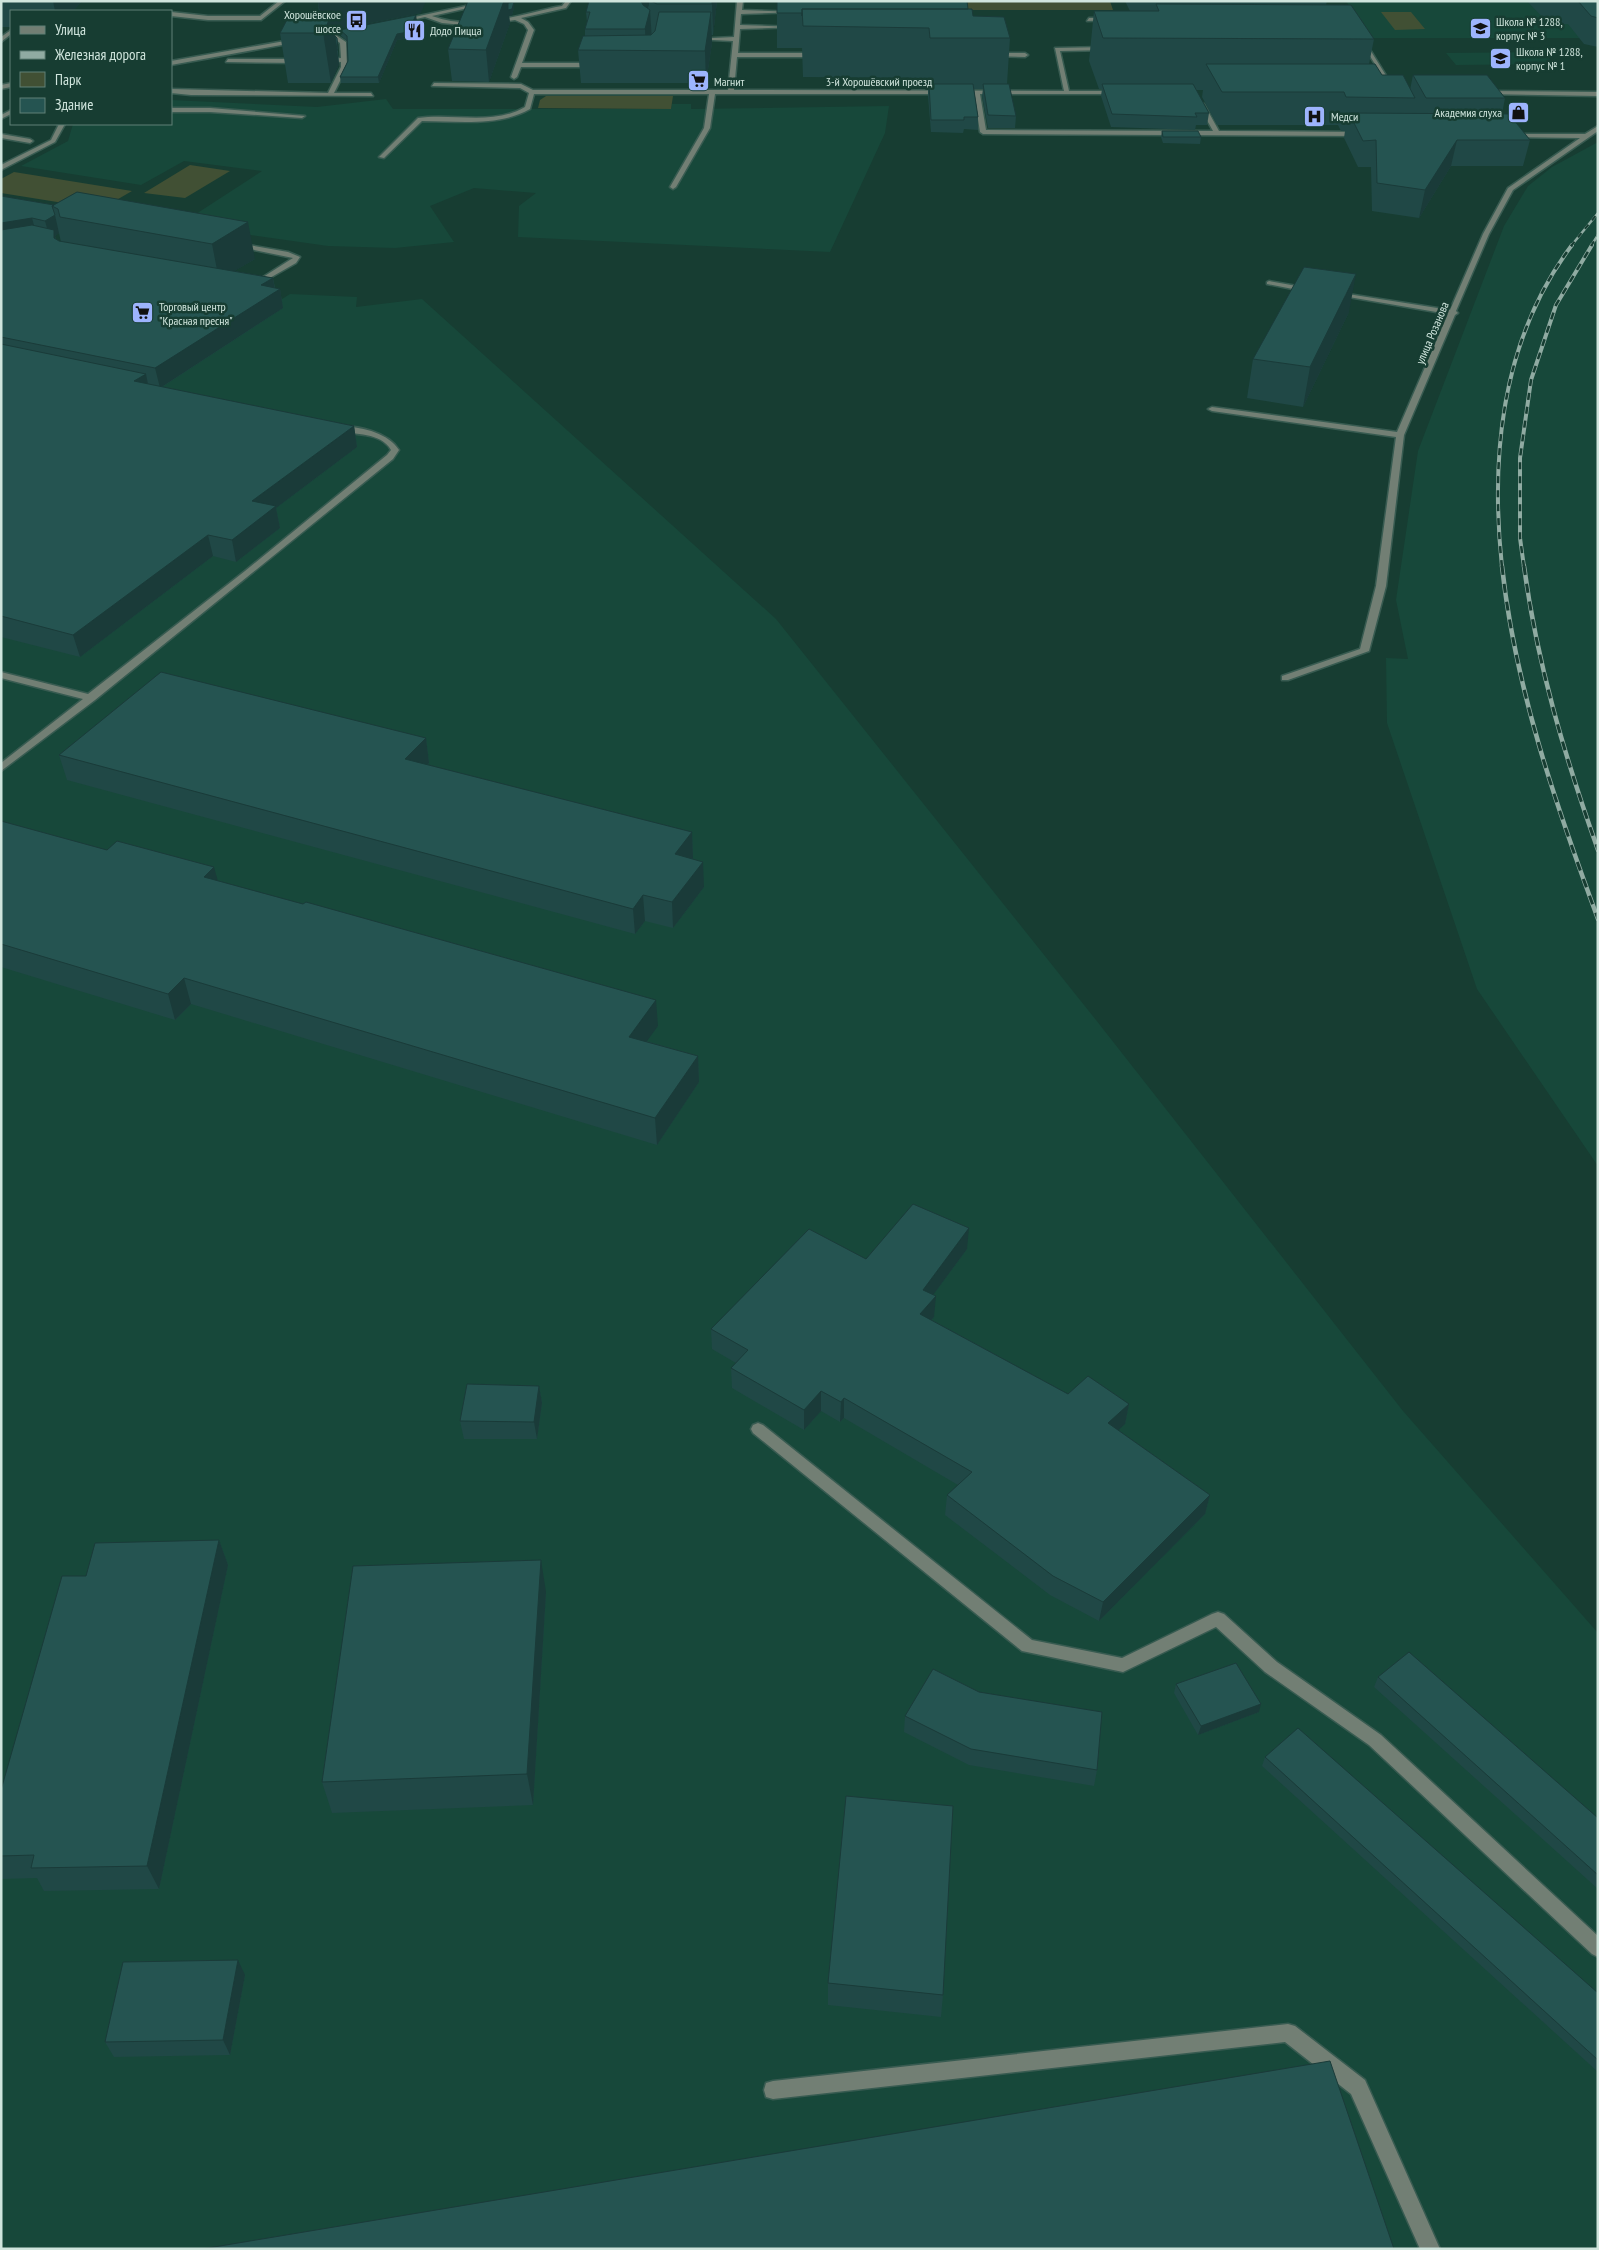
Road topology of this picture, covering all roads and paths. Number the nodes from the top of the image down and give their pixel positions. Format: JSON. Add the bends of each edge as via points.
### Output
{"nodes":[{"id":1,"x":283,"y":1,"type":"edge"},
{"id":2,"x":498,"y":1,"type":"edge"},
{"id":3,"x":569,"y":1,"type":"edge"},
{"id":4,"x":740,"y":1,"type":"edge"},
{"id":5,"x":739,"y":12,"type":"junction"},
{"id":6,"x":802,"y":12,"type":"edge"},
{"id":7,"x":172,"y":14,"type":"edge"},
{"id":8,"x":426,"y":15,"type":"junction"},
{"id":9,"x":514,"y":18,"type":"junction"},
{"id":10,"x":1089,"y":20,"type":"dead end"},
{"id":11,"x":1118,"y":20,"type":"edge"},
{"id":12,"x":388,"y":23,"type":"edge"},
{"id":13,"x":460,"y":23,"type":"junction"},
{"id":14,"x":737,"y":27,"type":"junction"},
{"id":15,"x":796,"y":27,"type":"edge"},
{"id":16,"x":458,"y":30,"type":"edge"},
{"id":17,"x":340,"y":32,"type":"edge"},
{"id":18,"x":331,"y":34,"type":"junction"},
{"id":19,"x":1359,"y":35,"type":"edge"},
{"id":20,"x":322,"y":36,"type":"dead end"},
{"id":21,"x":304,"y":39,"type":"dead end"},
{"id":22,"x":686,"y":39,"type":"edge"},
{"id":23,"x":736,"y":39,"type":"junction"},
{"id":24,"x":1115,"y":49,"type":"edge"},
{"id":25,"x":1359,"y":50,"type":"dead end"},
{"id":26,"x":1368,"y":50,"type":"junction"},
{"id":27,"x":734,"y":54,"type":"junction"},
{"id":28,"x":829,"y":55,"type":"edge"},
{"id":29,"x":981,"y":55,"type":"edge"},
{"id":30,"x":1026,"y":55,"type":"dead end"},
{"id":31,"x":310,"y":60,"type":"edge"},
{"id":32,"x":319,"y":60,"type":"edge"},
{"id":33,"x":344,"y":60,"type":"junction"},
{"id":34,"x":228,"y":61,"type":"dead end"},
{"id":35,"x":172,"y":63,"type":"edge"},
{"id":36,"x":519,"y":65,"type":"junction"},
{"id":37,"x":600,"y":65,"type":"edge"},
{"id":38,"x":514,"y":77,"type":"dead end"},
{"id":39,"x":434,"y":85,"type":"dead end"},
{"id":40,"x":172,"y":91,"type":"edge"},
{"id":41,"x":532,"y":92,"type":"junction"},
{"id":42,"x":712,"y":92,"type":"junction"},
{"id":43,"x":731,"y":92,"type":"junction"},
{"id":44,"x":978,"y":92,"type":"junction"},
{"id":45,"x":1067,"y":92,"type":"junction"},
{"id":46,"x":1126,"y":92,"type":"edge"},
{"id":47,"x":1385,"y":93,"type":"edge"},
{"id":48,"x":1482,"y":93,"type":"edge"},
{"id":49,"x":1598,"y":94,"type":"edge"},
{"id":50,"x":330,"y":95,"type":"junction"},
{"id":51,"x":371,"y":95,"type":"dead end"},
{"id":52,"x":1198,"y":98,"type":"edge"},
{"id":53,"x":172,"y":110,"type":"edge"},
{"id":54,"x":302,"y":116,"type":"dead end"},
{"id":55,"x":61,"y":125,"type":"edge"},
{"id":56,"x":1598,"y":128,"type":"edge"},
{"id":57,"x":1216,"y":132,"type":"junction"},
{"id":58,"x":1365,"y":134,"type":"edge"},
{"id":59,"x":1506,"y":135,"type":"edge"},
{"id":60,"x":1,"y":136,"type":"edge"},
{"id":61,"x":1586,"y":136,"type":"junction"},
{"id":62,"x":30,"y":141,"type":"dead end"},
{"id":63,"x":382,"y":157,"type":"dead end"},
{"id":64,"x":1,"y":168,"type":"edge"},
{"id":65,"x":673,"y":186,"type":"dead end"},
{"id":66,"x":232,"y":244,"type":"edge"},
{"id":67,"x":1269,"y":283,"type":"dead end"},
{"id":68,"x":247,"y":287,"type":"edge"},
{"id":69,"x":1318,"y":291,"type":"edge"},
{"id":70,"x":1327,"y":293,"type":"edge"},
{"id":71,"x":1454,"y":313,"type":"junction"},
{"id":72,"x":1212,"y":409,"type":"dead end"},
{"id":73,"x":332,"y":427,"type":"edge"},
{"id":74,"x":1400,"y":435,"type":"junction"},
{"id":75,"x":1,"y":675,"type":"edge"},
{"id":76,"x":1285,"y":678,"type":"dead end"},
{"id":77,"x":92,"y":698,"type":"junction"},
{"id":78,"x":1,"y":768,"type":"edge"},
{"id":79,"x":758,"y":1429,"type":"dead end"},
{"id":80,"x":1598,"y":1948,"type":"edge"},
{"id":81,"x":773,"y":2090,"type":"dead end"},
{"id":82,"x":1430,"y":2249,"type":"edge"}],
"edges":[{"from":1,"to":7,"type":"street","via":[[261,18]]},
{"from":2,"to":8,"type":"street"},
{"from":3,"to":9,"type":"street","via":[[556,9]]},
{"from":4,"to":5,"type":"street"},
{"from":5,"to":6,"type":"street"},
{"from":5,"to":14,"type":"street"},
{"from":8,"to":12,"type":"street"},
{"from":8,"to":13,"type":"street","via":[[443,22]]},
{"from":9,"to":13,"type":"street"},
{"from":9,"to":36,"type":"street","via":[[526,23],[531,30]]},
{"from":10,"to":11,"type":"street"},
{"from":13,"to":16,"type":"street"},
{"from":14,"to":15,"type":"street"},
{"from":14,"to":23,"type":"street"},
{"from":17,"to":18,"type":"street"},
{"from":18,"to":20,"type":"street"},
{"from":18,"to":33,"type":"street","via":[[343,42]]},
{"from":19,"to":26,"type":"street"},
{"from":21,"to":35,"type":"street"},
{"from":22,"to":23,"type":"street"},
{"from":23,"to":27,"type":"street"},
{"from":24,"to":45,"type":"street","via":[[1057,49]]},
{"from":25,"to":26,"type":"street"},
{"from":26,"to":47,"type":"street","via":[[1396,96]]},
{"from":27,"to":28,"type":"street"},
{"from":27,"to":43,"type":"street"},
{"from":29,"to":30,"type":"street"},
{"from":31,"to":34,"type":"street"},
{"from":32,"to":33,"type":"street"},
{"from":33,"to":50,"type":"street","via":[[344,67]]},
{"from":36,"to":37,"type":"street"},
{"from":36,"to":38,"type":"street"},
{"from":39,"to":41,"type":"street","name":"3-й Хорошёвский проезд","via":[[522,86]]},
{"from":40,"to":50,"type":"street"},
{"from":41,"to":42,"type":"street","name":"3-й Хорошёвский проезд"},
{"from":41,"to":63,"type":"street","via":[[528,108],[518,115],[420,119]]},
{"from":42,"to":43,"type":"street","name":"3-й Хорошёвский проезд"},
{"from":42,"to":65,"type":"street","via":[[707,128]]},
{"from":43,"to":44,"type":"street","name":"3-й Хорошёвский проезд"},
{"from":44,"to":45,"type":"street","name":"3-й Хорошёвский проезд"},
{"from":44,"to":57,"type":"street","via":[[983,132]]},
{"from":45,"to":46,"type":"street","name":"3-й Хорошёвский проезд"},
{"from":48,"to":49,"type":"street"},
{"from":50,"to":51,"type":"street"},
{"from":52,"to":57,"type":"street"},
{"from":53,"to":54,"type":"street"},
{"from":55,"to":64,"type":"street","via":[[53,141]]},
{"from":56,"to":61,"type":"street","name":"улица Розанова"},
{"from":57,"to":58,"type":"street"},
{"from":59,"to":61,"type":"street"},
{"from":60,"to":62,"type":"street"},
{"from":61,"to":71,"type":"street","name":"улица Розанова","via":[[1510,190],[1486,234]]},
{"from":66,"to":68,"type":"street","via":[[297,257],[294,262]]},
{"from":67,"to":69,"type":"street"},
{"from":70,"to":71,"type":"street"},
{"from":71,"to":74,"type":"street","name":"улица Розанова"},
{"from":72,"to":74,"type":"street"},
{"from":73,"to":77,"type":"street","via":[[384,438],[396,450]]},
{"from":74,"to":76,"type":"street","name":"улица Розанова","via":[[1378,598],[1364,651]]},
{"from":75,"to":77,"type":"street"},
{"from":77,"to":78,"type":"street"},
{"from":79,"to":80,"type":"street","via":[[1028,1646],[1123,1665],[1218,1619],[1271,1667],[1375,1740]]},
{"from":81,"to":82,"type":"street","via":[[1288,2033],[1358,2087]]}]}
